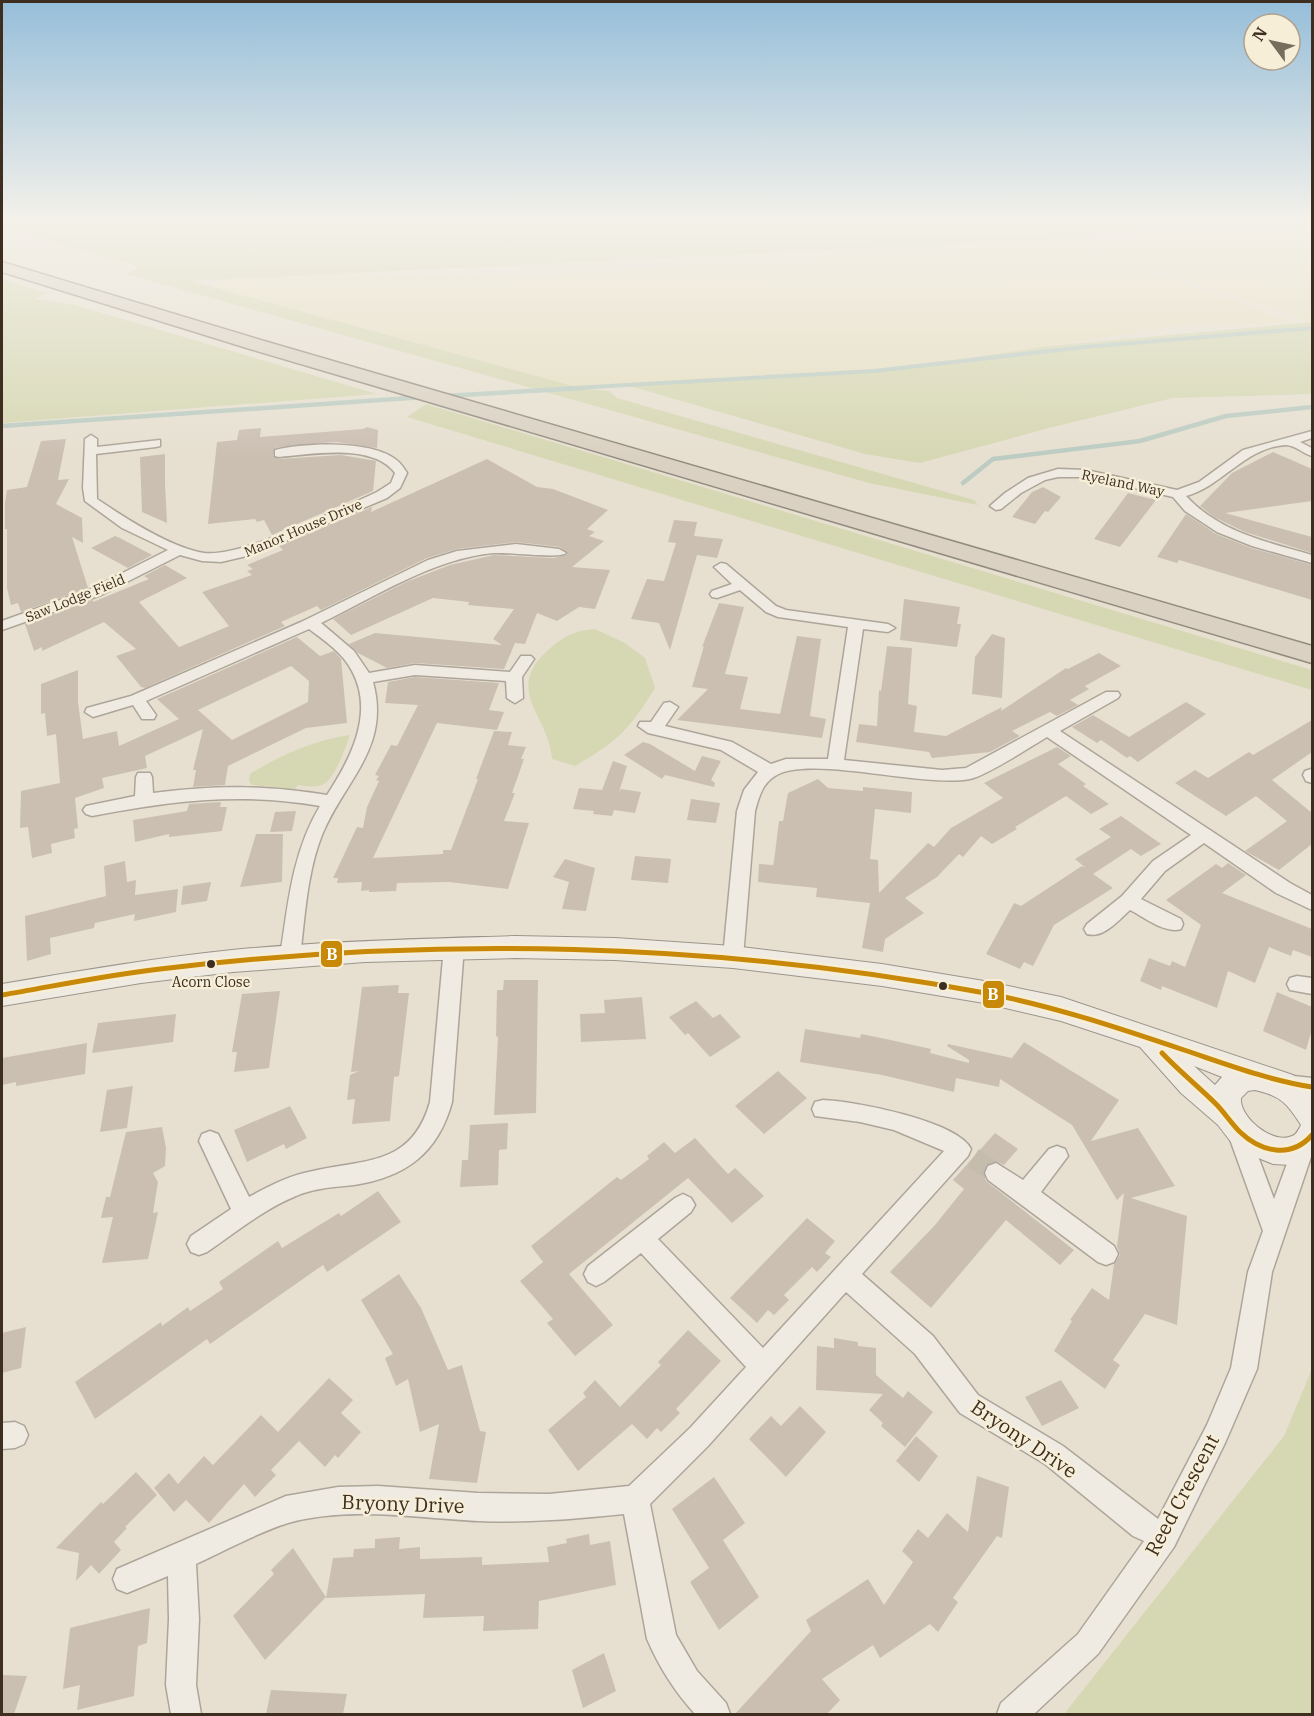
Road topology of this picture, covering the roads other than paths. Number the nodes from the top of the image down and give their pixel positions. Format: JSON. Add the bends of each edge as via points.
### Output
{"nodes":[{"id":1,"x":106,"y":298,"type":"edge"},
{"id":2,"x":1312,"y":435,"type":"edge"},
{"id":3,"x":1289,"y":441,"type":"junction"},
{"id":4,"x":156,"y":443,"type":"dead end"},
{"id":5,"x":1312,"y":452,"type":"edge"},
{"id":6,"x":279,"y":453,"type":"dead end"},
{"id":7,"x":1177,"y":494,"type":"junction"},
{"id":8,"x":996,"y":506,"type":"dead end"},
{"id":9,"x":520,"y":532,"type":"dead end"},
{"id":10,"x":516,"y":548,"type":"junction"},
{"id":11,"x":178,"y":550,"type":"junction"},
{"id":12,"x":559,"y":553,"type":"dead end"},
{"id":13,"x":1312,"y":560,"type":"edge"},
{"id":14,"x":721,"y":567,"type":"dead end"},
{"id":15,"x":742,"y":585,"type":"junction"},
{"id":16,"x":717,"y":594,"type":"dead end"},
{"id":17,"x":311,"y":623,"type":"junction"},
{"id":18,"x":856,"y":624,"type":"junction"},
{"id":19,"x":2,"y":626,"type":"edge"},
{"id":20,"x":888,"y":628,"type":"dead end"},
{"id":21,"x":1312,"y":655,"type":"edge"},
{"id":22,"x":526,"y":659,"type":"dead end"},
{"id":23,"x":514,"y":677,"type":"junction"},
{"id":24,"x":364,"y":679,"type":"junction"},
{"id":25,"x":1112,"y":695,"type":"dead end"},
{"id":26,"x":515,"y":698,"type":"dead end"},
{"id":27,"x":137,"y":699,"type":"junction"},
{"id":28,"x":670,"y":707,"type":"dead end"},
{"id":29,"x":93,"y":712,"type":"dead end"},
{"id":30,"x":148,"y":715,"type":"dead end"},
{"id":31,"x":1048,"y":731,"type":"junction"},
{"id":32,"x":835,"y":765,"type":"junction"},
{"id":33,"x":770,"y":771,"type":"junction"},
{"id":34,"x":144,"y":777,"type":"dead end"},
{"id":35,"x":144,"y":800,"type":"junction"},
{"id":36,"x":331,"y":802,"type":"junction"},
{"id":37,"x":92,"y":810,"type":"dead end"},
{"id":38,"x":1203,"y":835,"type":"junction"},
{"id":39,"x":1129,"y":901,"type":"junction"},
{"id":40,"x":1312,"y":903,"type":"edge"},
{"id":41,"x":1174,"y":924,"type":"dead end"},
{"id":42,"x":1094,"y":929,"type":"dead end"},
{"id":43,"x":454,"y":947,"type":"junction"},
{"id":44,"x":290,"y":957,"type":"junction"},
{"id":45,"x":733,"y":957,"type":"junction"},
{"id":46,"x":2,"y":995,"type":"edge"},
{"id":47,"x":1150,"y":1040,"type":"junction"},
{"id":48,"x":1268,"y":1080,"type":"junction"},
{"id":49,"x":1312,"y":1087,"type":"edge"},
{"id":50,"x":823,"y":1109,"type":"dead end"},
{"id":51,"x":1312,"y":1116,"type":"edge"},
{"id":52,"x":1232,"y":1122,"type":"junction"},
{"id":53,"x":210,"y":1141,"type":"dead end"},
{"id":54,"x":1308,"y":1141,"type":"edge"},
{"id":55,"x":1057,"y":1156,"type":"dead end"},
{"id":56,"x":996,"y":1173,"type":"tunnel mouth"},
{"id":57,"x":1026,"y":1193,"type":"junction"},
{"id":58,"x":683,"y":1206,"type":"dead end"},
{"id":59,"x":245,"y":1213,"type":"junction"},
{"id":60,"x":1275,"y":1233,"type":"junction"},
{"id":61,"x":642,"y":1238,"type":"junction"},
{"id":62,"x":200,"y":1244,"type":"dead end"},
{"id":63,"x":1106,"y":1254,"type":"dead end"},
{"id":64,"x":596,"y":1274,"type":"dead end"},
{"id":65,"x":846,"y":1276,"type":"junction"},
{"id":66,"x":762,"y":1366,"type":"junction"},
{"id":67,"x":635,"y":1499,"type":"junction"},
{"id":68,"x":1164,"y":1538,"type":"junction"},
{"id":69,"x":181,"y":1556,"type":"junction"},
{"id":70,"x":127,"y":1579,"type":"dead end"},
{"id":71,"x":186,"y":1714,"type":"edge"},
{"id":72,"x":715,"y":1714,"type":"edge"},
{"id":73,"x":1012,"y":1714,"type":"edge"}],
"edges":[{"from":1,"to":21,"type":"highway"},
{"from":2,"to":3,"type":"street"},
{"from":3,"to":5,"type":"street"},
{"from":3,"to":7,"type":"street","via":[[1237,457],[1198,490]]},
{"from":4,"to":11,"type":"street","name":"Manor House Drive","via":[[91,445],[89,488],[92,501],[127,525]]},
{"from":6,"to":11,"type":"street","name":"Manor House Drive","via":[[354,450],[389,460],[401,473],[396,485],[382,495],[250,552],[212,558]]},
{"from":7,"to":8,"type":"street","name":"Ryeland Way","via":[[1082,473],[1058,472],[1042,477]]},
{"from":7,"to":13,"type":"street","name":"Ryeland Way","via":[[1194,512],[1224,532]]},
{"from":9,"to":10,"type":"street"},
{"from":10,"to":12,"type":"street"},
{"from":10,"to":17,"type":"street","via":[[476,552],[433,563]]},
{"from":11,"to":19,"type":"street","name":"Saw Lodge Field","via":[[96,592]]},
{"from":14,"to":15,"type":"street"},
{"from":15,"to":16,"type":"street"},
{"from":15,"to":18,"type":"street","via":[[783,614]]},
{"from":17,"to":24,"type":"street","via":[[340,646]]},
{"from":17,"to":27,"type":"street"},
{"from":18,"to":20,"type":"street"},
{"from":18,"to":32,"type":"street"},
{"from":22,"to":23,"type":"street"},
{"from":23,"to":24,"type":"street","via":[[415,670]]},
{"from":23,"to":26,"type":"street"},
{"from":24,"to":36,"type":"street","via":[[368,707],[364,746]]},
{"from":25,"to":31,"type":"street"},
{"from":27,"to":29,"type":"street"},
{"from":27,"to":30,"type":"street"},
{"from":28,"to":33,"type":"street","via":[[650,728],[726,746]]},
{"from":31,"to":32,"type":"street","via":[[970,773],[934,775]]},
{"from":31,"to":38,"type":"street"},
{"from":32,"to":33,"type":"street","via":[[803,763]]},
{"from":33,"to":45,"type":"street","via":[[760,778],[746,811]]},
{"from":34,"to":35,"type":"street"},
{"from":35,"to":36,"type":"street","via":[[244,792]]},
{"from":35,"to":37,"type":"street"},
{"from":36,"to":44,"type":"street","via":[[306,860]]},
{"from":38,"to":39,"type":"street","via":[[1159,866]]},
{"from":38,"to":40,"type":"street","via":[[1282,888]]},
{"from":39,"to":41,"type":"street"},
{"from":39,"to":42,"type":"street"},
{"from":43,"to":44,"type":"street"},
{"from":43,"to":45,"type":"street","via":[[615,949]]},
{"from":43,"to":59,"type":"street","via":[[441,1102],[434,1125],[420,1143],[381,1170],[289,1188]]},
{"from":44,"to":46,"type":"street","via":[[141,972]]},
{"from":45,"to":47,"type":"street","via":[[984,992],[1061,1009]]},
{"from":47,"to":48,"type":"street"},
{"from":47,"to":52,"type":"street"},
{"from":48,"to":49,"type":"street"},
{"from":48,"to":51,"type":"street","via":[[1299,1096]]},
{"from":48,"to":52,"type":"street","via":[[1238,1081],[1229,1089],[1226,1107]]},
{"from":50,"to":65,"type":"street","via":[[888,1117],[928,1131],[967,1154]]},
{"from":52,"to":54,"type":"street","via":[[1257,1144],[1280,1151]]},
{"from":52,"to":60,"type":"street","via":[[1247,1152]]},
{"from":53,"to":59,"type":"street"},
{"from":54,"to":60,"type":"street","name":"Reed Crescent"},
{"from":55,"to":57,"type":"street"},
{"from":56,"to":57,"type":"street"},
{"from":57,"to":63,"type":"street"},
{"from":58,"to":61,"type":"street"},
{"from":59,"to":62,"type":"street"},
{"from":60,"to":68,"type":"street","name":"Reed Crescent","via":[[1260,1272],[1244,1369]]},
{"from":61,"to":64,"type":"street"},
{"from":61,"to":66,"type":"street"},
{"from":65,"to":66,"type":"street"},
{"from":65,"to":68,"type":"street","name":"Bryony Drive","via":[[924,1345],[969,1404],[1054,1455],[1143,1526]]},
{"from":66,"to":67,"type":"street","via":[[699,1437]]},
{"from":67,"to":69,"type":"street","name":"Bryony Drive","via":[[549,1508],[338,1501],[286,1510]]},
{"from":67,"to":72,"type":"street","via":[[662,1639],[686,1682]]},
{"from":68,"to":73,"type":"street","name":"Reed Crescent","via":[[1088,1644]]},
{"from":69,"to":70,"type":"street","name":"Bryony Drive"},
{"from":69,"to":71,"type":"street","via":[[181,1685]]}]}
